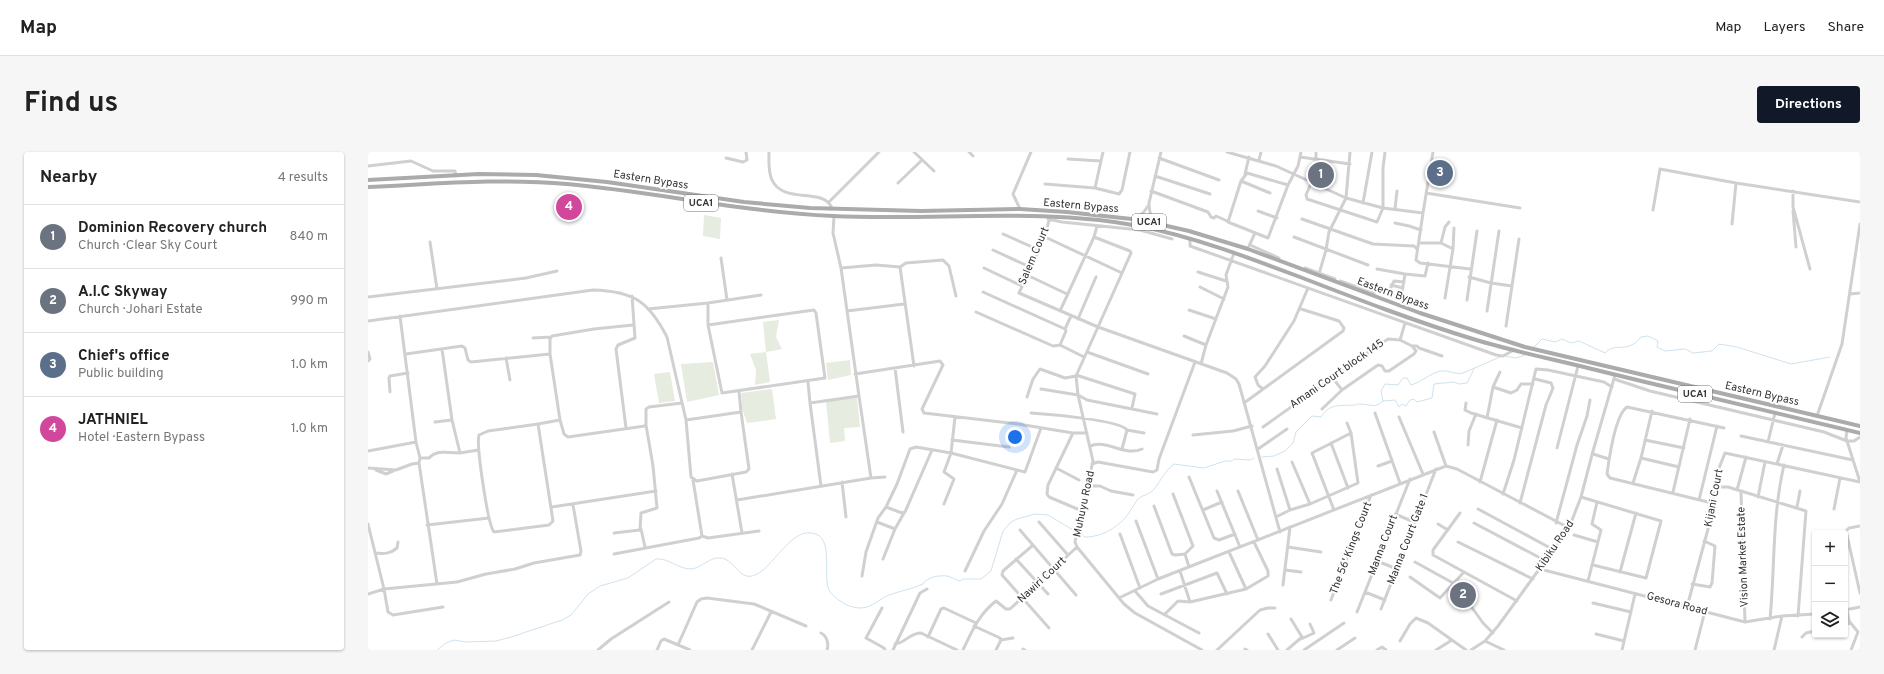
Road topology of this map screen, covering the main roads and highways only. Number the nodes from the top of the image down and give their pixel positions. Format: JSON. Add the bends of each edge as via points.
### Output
{"nodes":[{"id":1,"x":368,"y":180,"type":"edge"},
{"id":2,"x":368,"y":187,"type":"edge"},
{"id":3,"x":1008,"y":210,"type":"junction"},
{"id":4,"x":1009,"y":216,"type":"junction"},
{"id":5,"x":1260,"y":254,"type":"junction"},
{"id":6,"x":1257,"y":261,"type":"junction"},
{"id":7,"x":1718,"y":393,"type":"junction"},
{"id":8,"x":1717,"y":400,"type":"junction"},
{"id":9,"x":1860,"y":426,"type":"edge"},
{"id":10,"x":1860,"y":433,"type":"edge"}],
"edges":[{"from":1,"to":3,"type":"main road","name":"Eastern Bypass","number":"UCA1","via":[[479,174],[536,175],[607,182],[744,202],[830,209]]},
{"from":2,"to":4,"type":"main road","name":"Eastern Bypass","number":"UCA1","via":[[504,181],[540,182],[626,191],[762,211],[834,216]]},
{"from":3,"to":4,"type":"main road"},
{"from":3,"to":5,"type":"main road","name":"Eastern Bypass","number":"UCA1","via":[[1068,212],[1153,222],[1249,247]]},
{"from":4,"to":6,"type":"main road","name":"Eastern Bypass","number":"UCA1","via":[[1084,219],[1151,229]]},
{"from":5,"to":6,"type":"main road"},
{"from":5,"to":7,"type":"main road","name":"Eastern Bypass","number":"UCA1","via":[[1420,313],[1525,347]]},
{"from":6,"to":8,"type":"main road","name":"Eastern Bypass","number":"UCA1","via":[[1420,322],[1614,377]]},
{"from":7,"to":8,"type":"main road"},
{"from":7,"to":9,"type":"main road","name":"Eastern Bypass","number":"UCA1"},
{"from":8,"to":10,"type":"main road","name":"Eastern Bypass","number":"UCA1"}]}
